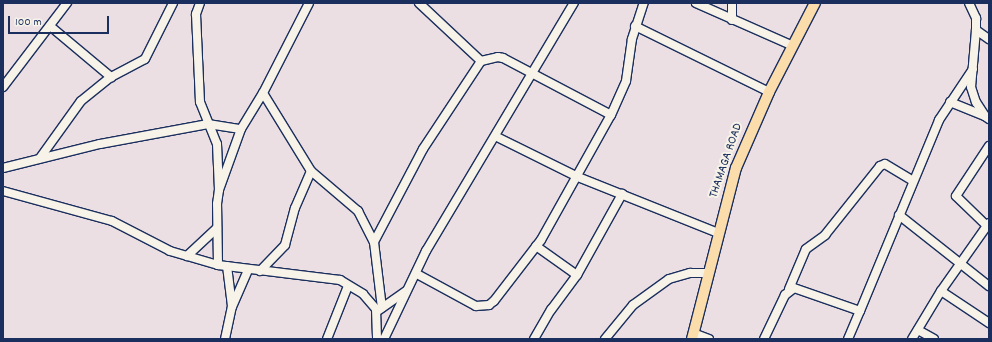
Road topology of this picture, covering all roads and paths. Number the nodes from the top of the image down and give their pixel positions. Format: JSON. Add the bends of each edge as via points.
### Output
{"nodes":[{"id":1,"x":67,"y":3,"type":"edge"},
{"id":2,"x":173,"y":3,"type":"edge"},
{"id":3,"x":200,"y":3,"type":"edge"},
{"id":4,"x":309,"y":3,"type":"edge"},
{"id":5,"x":420,"y":3,"type":"edge"},
{"id":6,"x":644,"y":3,"type":"edge"},
{"id":7,"x":696,"y":3,"type":"edge"},
{"id":8,"x":732,"y":3,"type":"edge"},
{"id":9,"x":815,"y":3,"type":"edge"},
{"id":10,"x":969,"y":3,"type":"edge"},
{"id":11,"x":572,"y":4,"type":"edge"},
{"id":12,"x":732,"y":20,"type":"junction"},
{"id":13,"x":50,"y":26,"type":"junction"},
{"id":14,"x":635,"y":26,"type":"junction"},
{"id":15,"x":976,"y":30,"type":"junction"},
{"id":16,"x":989,"y":39,"type":"edge"},
{"id":17,"x":793,"y":46,"type":"junction"},
{"id":18,"x":481,"y":61,"type":"junction"},
{"id":19,"x":973,"y":69,"type":"junction"},
{"id":20,"x":532,"y":75,"type":"junction"},
{"id":21,"x":111,"y":77,"type":"junction"},
{"id":22,"x":3,"y":87,"type":"edge"},
{"id":23,"x":769,"y":92,"type":"junction"},
{"id":24,"x":263,"y":93,"type":"junction"},
{"id":25,"x":950,"y":102,"type":"junction"},
{"id":26,"x":612,"y":115,"type":"junction"},
{"id":27,"x":987,"y":118,"type":"edge"},
{"id":28,"x":208,"y":124,"type":"junction"},
{"id":29,"x":241,"y":129,"type":"junction"},
{"id":30,"x":497,"y":137,"type":"junction"},
{"id":31,"x":989,"y":146,"type":"edge"},
{"id":32,"x":40,"y":158,"type":"junction"},
{"id":33,"x":3,"y":168,"type":"edge"},
{"id":34,"x":311,"y":171,"type":"junction"},
{"id":35,"x":578,"y":177,"type":"junction"},
{"id":36,"x":913,"y":181,"type":"junction"},
{"id":37,"x":219,"y":190,"type":"junction"},
{"id":38,"x":3,"y":191,"type":"edge"},
{"id":39,"x":622,"y":194,"type":"junction"},
{"id":40,"x":900,"y":215,"type":"junction"},
{"id":41,"x":988,"y":224,"type":"edge"},
{"id":42,"x":217,"y":228,"type":"junction"},
{"id":43,"x":718,"y":232,"type":"junction"},
{"id":44,"x":374,"y":242,"type":"junction"},
{"id":45,"x":536,"y":246,"type":"junction"},
{"id":46,"x":187,"y":256,"type":"junction"},
{"id":47,"x":959,"y":263,"type":"junction"},
{"id":48,"x":223,"y":266,"type":"junction"},
{"id":49,"x":248,"y":270,"type":"junction"},
{"id":50,"x":260,"y":271,"type":"junction"},
{"id":51,"x":708,"y":273,"type":"junction"},
{"id":52,"x":417,"y":274,"type":"junction"},
{"id":53,"x":577,"y":275,"type":"junction"},
{"id":54,"x":348,"y":286,"type":"junction"},
{"id":55,"x":989,"y":286,"type":"edge"},
{"id":56,"x":789,"y":289,"type":"junction"},
{"id":57,"x":407,"y":291,"type":"junction"},
{"id":58,"x":941,"y":291,"type":"junction"},
{"id":59,"x":232,"y":307,"type":"junction"},
{"id":60,"x":379,"y":310,"type":"junction"},
{"id":61,"x":860,"y":311,"type":"junction"},
{"id":62,"x":989,"y":323,"type":"edge"},
{"id":63,"x":918,"y":330,"type":"junction"},
{"id":64,"x":693,"y":336,"type":"edge"},
{"id":65,"x":225,"y":339,"type":"edge"},
{"id":66,"x":327,"y":339,"type":"edge"},
{"id":67,"x":376,"y":339,"type":"edge"},
{"id":68,"x":384,"y":339,"type":"edge"},
{"id":69,"x":534,"y":339,"type":"edge"},
{"id":70,"x":605,"y":339,"type":"edge"},
{"id":71,"x":709,"y":339,"type":"edge"},
{"id":72,"x":764,"y":339,"type":"edge"},
{"id":73,"x":848,"y":339,"type":"edge"},
{"id":74,"x":912,"y":339,"type":"edge"},
{"id":75,"x":934,"y":339,"type":"edge"}],
"edges":[{"from":1,"to":13,"type":"street"},
{"from":2,"to":21,"type":"street","via":[[145,59]]},
{"from":3,"to":28,"type":"street","via":[[196,14],[196,62],[200,102]]},
{"from":4,"to":24,"type":"street"},
{"from":5,"to":18,"type":"street"},
{"from":6,"to":14,"type":"street"},
{"from":7,"to":12,"type":"street"},
{"from":8,"to":12,"type":"street"},
{"from":9,"to":17,"type":"main road","name":"THAMAGA ROAD"},
{"from":10,"to":15,"type":"street","via":[[976,18]]},
{"from":11,"to":20,"type":"street"},
{"from":12,"to":17,"type":"street"},
{"from":13,"to":21,"type":"street"},
{"from":13,"to":22,"type":"street"},
{"from":14,"to":23,"type":"street"},
{"from":14,"to":26,"type":"street","via":[[626,81]]},
{"from":15,"to":16,"type":"street"},
{"from":15,"to":19,"type":"street"},
{"from":17,"to":23,"type":"main road","name":"THAMAGA ROAD"},
{"from":18,"to":20,"type":"street","via":[[498,57]]},
{"from":18,"to":44,"type":"street","via":[[423,150]]},
{"from":19,"to":25,"type":"street"},
{"from":19,"to":27,"type":"street","via":[[973,95]]},
{"from":20,"to":26,"type":"street"},
{"from":20,"to":30,"type":"street"},
{"from":21,"to":32,"type":"street","via":[[81,101]]},
{"from":23,"to":43,"type":"main road","name":"THAMAGA ROAD","via":[[736,168]]},
{"from":24,"to":29,"type":"street"},
{"from":24,"to":34,"type":"street"},
{"from":25,"to":27,"type":"street"},
{"from":25,"to":36,"type":"street","via":[[939,120]]},
{"from":26,"to":35,"type":"street"},
{"from":28,"to":29,"type":"street"},
{"from":28,"to":32,"type":"street"},
{"from":28,"to":37,"type":"street","via":[[217,144]]},
{"from":29,"to":37,"type":"street"},
{"from":30,"to":35,"type":"street"},
{"from":30,"to":52,"type":"street","via":[[426,252]]},
{"from":31,"to":41,"type":"street","via":[[956,196]]},
{"from":32,"to":33,"type":"street"},
{"from":34,"to":44,"type":"street","via":[[358,211]]},
{"from":34,"to":50,"type":"street","via":[[291,217],[286,245]]},
{"from":35,"to":39,"type":"street"},
{"from":35,"to":45,"type":"street"},
{"from":36,"to":40,"type":"street"},
{"from":36,"to":56,"type":"street","via":[[885,164],[880,166],[825,234],[806,249]]},
{"from":37,"to":42,"type":"street"},
{"from":38,"to":46,"type":"street","via":[[112,221],[170,251]]},
{"from":39,"to":43,"type":"street"},
{"from":39,"to":53,"type":"street"},
{"from":40,"to":47,"type":"street"},
{"from":40,"to":61,"type":"street"},
{"from":41,"to":47,"type":"street"},
{"from":42,"to":46,"type":"street"},
{"from":42,"to":48,"type":"street"},
{"from":43,"to":51,"type":"main road","name":"THAMAGA ROAD"},
{"from":44,"to":60,"type":"street"},
{"from":45,"to":52,"type":"street","via":[[494,301],[482,307]]},
{"from":45,"to":53,"type":"street"},
{"from":46,"to":48,"type":"street"},
{"from":47,"to":55,"type":"street"},
{"from":47,"to":58,"type":"street"},
{"from":48,"to":49,"type":"street"},
{"from":48,"to":59,"type":"street"},
{"from":49,"to":50,"type":"street"},
{"from":49,"to":59,"type":"street"},
{"from":50,"to":54,"type":"street","via":[[330,277]]},
{"from":51,"to":64,"type":"main road","name":"THAMAGA ROAD"},
{"from":51,"to":70,"type":"street","via":[[690,273],[669,279],[633,305]]},
{"from":52,"to":57,"type":"street"},
{"from":53,"to":69,"type":"street","via":[[551,310]]},
{"from":54,"to":60,"type":"street"},
{"from":54,"to":66,"type":"street"},
{"from":56,"to":61,"type":"street","via":[[798,288]]},
{"from":56,"to":72,"type":"street"},
{"from":57,"to":60,"type":"street"},
{"from":57,"to":68,"type":"street"},
{"from":58,"to":62,"type":"street"},
{"from":58,"to":63,"type":"street"},
{"from":59,"to":65,"type":"street"},
{"from":60,"to":67,"type":"street"},
{"from":61,"to":73,"type":"street"},
{"from":63,"to":74,"type":"street"},
{"from":63,"to":75,"type":"street"},
{"from":64,"to":71,"type":"street"}]}
